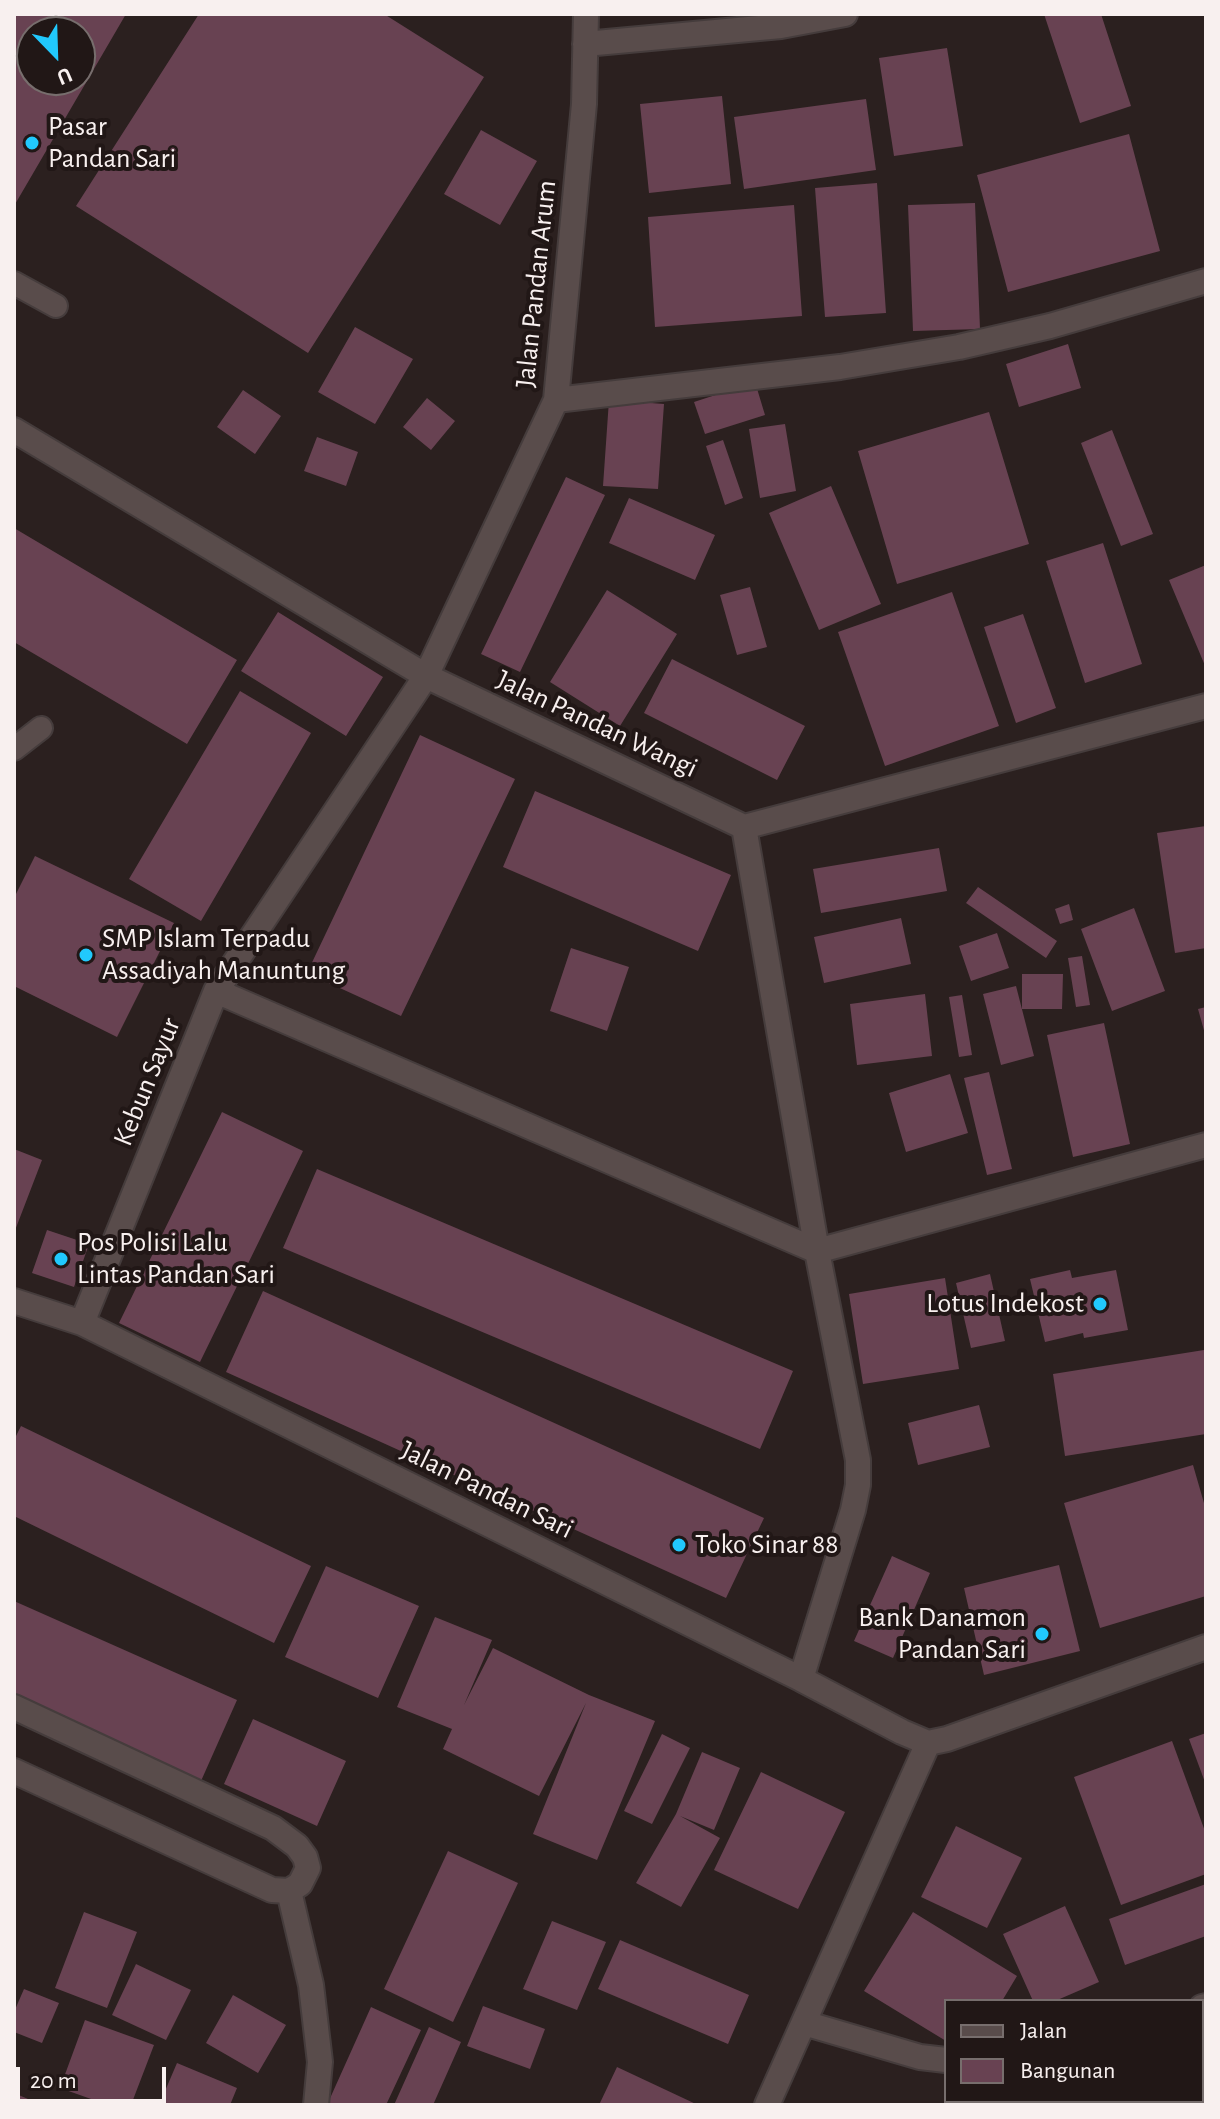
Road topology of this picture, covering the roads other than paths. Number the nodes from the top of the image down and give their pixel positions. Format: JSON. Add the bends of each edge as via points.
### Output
{"nodes":[{"id":1,"x":586,"y":14,"type":"edge"},
{"id":2,"x":845,"y":14,"type":"edge"},
{"id":3,"x":585,"y":44,"type":"junction"},
{"id":4,"x":1206,"y":281,"type":"edge"},
{"id":5,"x":14,"y":283,"type":"edge"},
{"id":6,"x":56,"y":306,"type":"dead end"},
{"id":7,"x":556,"y":400,"type":"junction"},
{"id":8,"x":14,"y":430,"type":"edge"},
{"id":9,"x":426,"y":676,"type":"junction"},
{"id":10,"x":1206,"y":706,"type":"edge"},
{"id":11,"x":41,"y":728,"type":"dead end"},
{"id":12,"x":14,"y":749,"type":"edge"},
{"id":13,"x":744,"y":827,"type":"junction"},
{"id":14,"x":216,"y":991,"type":"junction"},
{"id":15,"x":1206,"y":1145,"type":"edge"},
{"id":16,"x":817,"y":1251,"type":"junction"},
{"id":17,"x":14,"y":1301,"type":"edge"},
{"id":18,"x":82,"y":1323,"type":"junction"},
{"id":19,"x":1206,"y":1647,"type":"edge"},
{"id":20,"x":801,"y":1679,"type":"junction"},
{"id":21,"x":14,"y":1707,"type":"edge"},
{"id":22,"x":928,"y":1743,"type":"junction"},
{"id":23,"x":14,"y":1771,"type":"edge"},
{"id":24,"x":289,"y":1891,"type":"junction"},
{"id":25,"x":804,"y":2023,"type":"junction"},
{"id":26,"x":944,"y":2060,"type":"edge"},
{"id":27,"x":316,"y":2105,"type":"edge"},
{"id":28,"x":767,"y":2105,"type":"edge"}],
"edges":[{"from":1,"to":3,"type":"street","name":"Jalan Pandan Arum"},
{"from":2,"to":3,"type":"street","via":[[781,26]]},
{"from":3,"to":7,"type":"street","name":"Jalan Pandan Arum"},
{"from":4,"to":7,"type":"street","via":[[959,347],[840,367]]},
{"from":5,"to":6,"type":"lane"},
{"from":7,"to":9,"type":"street","name":"Jalan Pandan Arum"},
{"from":8,"to":9,"type":"street","name":"Jalan Pandan Wangi"},
{"from":9,"to":13,"type":"street","name":"Jalan Pandan Wangi"},
{"from":9,"to":14,"type":"street","name":"Kebun Sayur"},
{"from":10,"to":13,"type":"street"},
{"from":11,"to":12,"type":"lane"},
{"from":13,"to":16,"type":"street"},
{"from":14,"to":16,"type":"street"},
{"from":14,"to":18,"type":"street","name":"Kebun Sayur"},
{"from":15,"to":16,"type":"street"},
{"from":16,"to":20,"type":"street","via":[[855,1432],[858,1485]]},
{"from":17,"to":18,"type":"street","name":"Jalan Pandan Sari"},
{"from":18,"to":20,"type":"street","name":"Jalan Pandan Sari"},
{"from":19,"to":22,"type":"street"},
{"from":20,"to":22,"type":"street","name":"Jalan Pandan Sari"},
{"from":21,"to":24,"type":"street","via":[[273,1828],[297,1846],[308,1868],[300,1884]]},
{"from":22,"to":25,"type":"street"},
{"from":23,"to":24,"type":"street","via":[[272,1890]]},
{"from":24,"to":27,"type":"street","via":[[311,1985],[320,2062]]},
{"from":25,"to":26,"type":"street"},
{"from":25,"to":28,"type":"street"}]}
